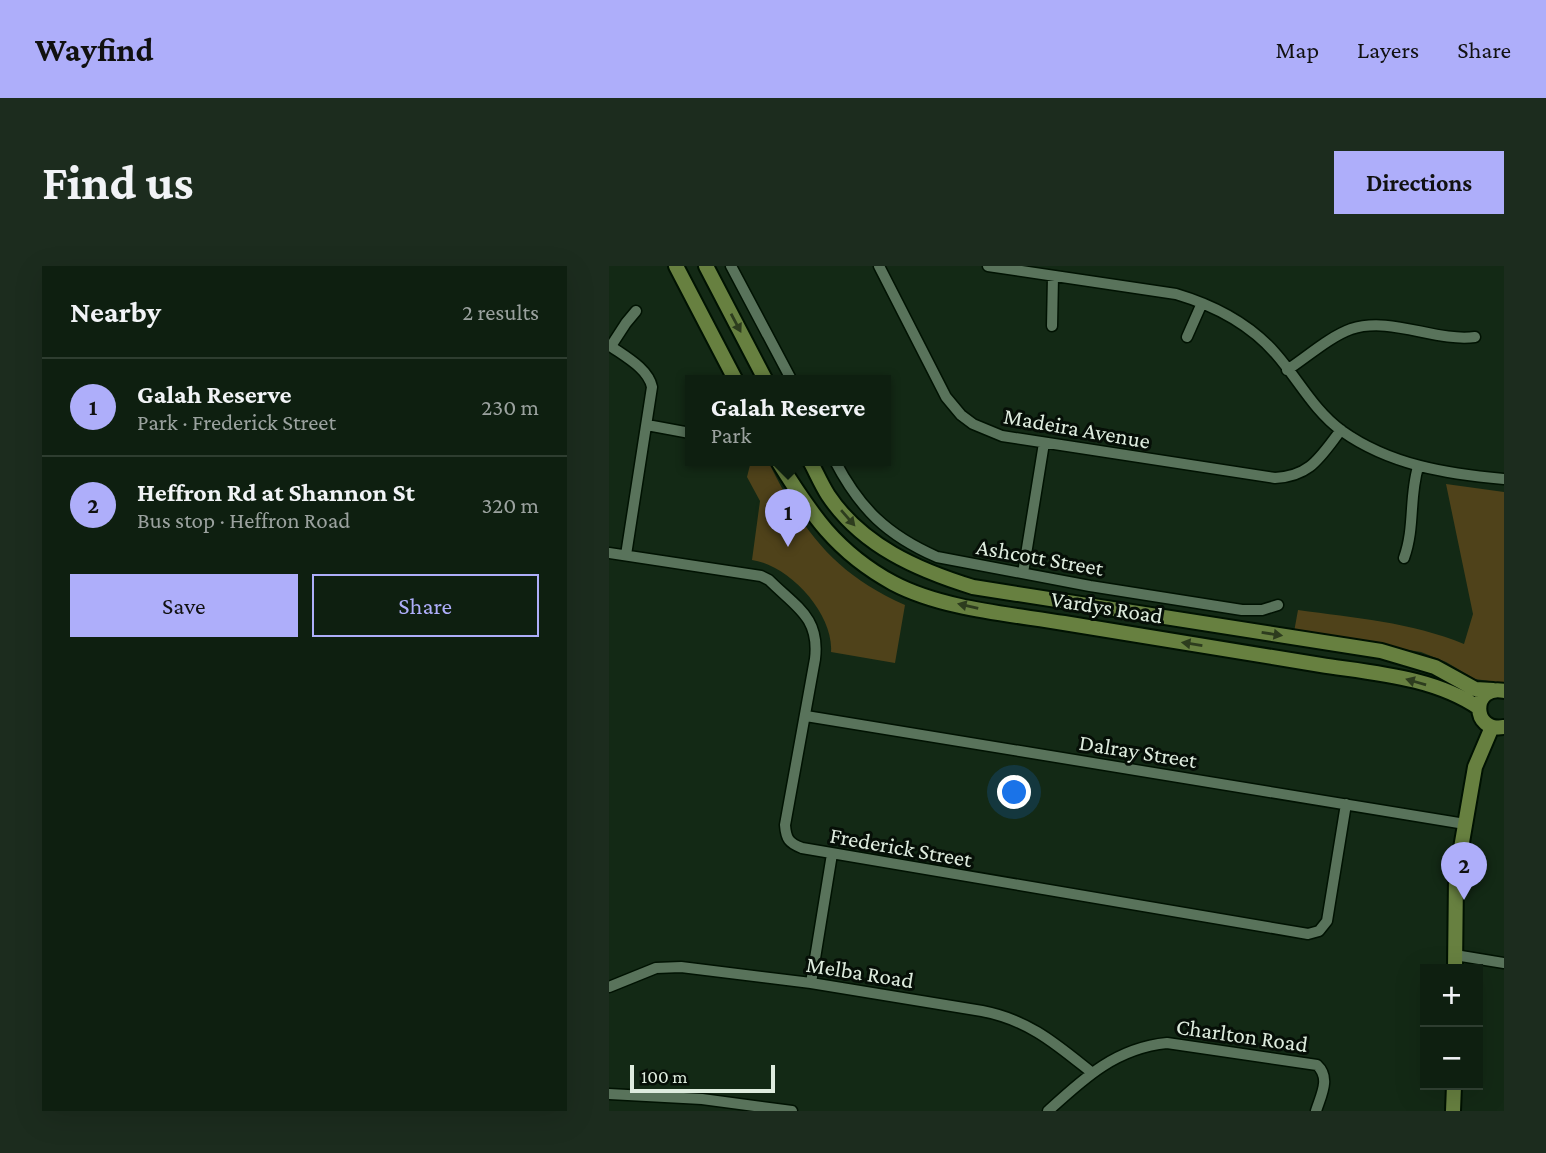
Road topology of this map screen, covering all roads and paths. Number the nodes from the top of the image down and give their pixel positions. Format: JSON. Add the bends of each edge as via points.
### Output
{"nodes":[{"id":1,"x":676,"y":266,"type":"edge"},
{"id":2,"x":706,"y":266,"type":"edge"},
{"id":3,"x":731,"y":266,"type":"edge"},
{"id":4,"x":879,"y":266,"type":"edge"},
{"id":5,"x":988,"y":266,"type":"edge"},
{"id":6,"x":1053,"y":276,"type":"junction"},
{"id":7,"x":1202,"y":303,"type":"junction"},
{"id":8,"x":636,"y":311,"type":"dead end"},
{"id":9,"x":1052,"y":326,"type":"dead end"},
{"id":10,"x":1187,"y":337,"type":"dead end"},
{"id":11,"x":1475,"y":337,"type":"dead end"},
{"id":12,"x":610,"y":346,"type":"edge"},
{"id":13,"x":1287,"y":370,"type":"junction"},
{"id":14,"x":733,"y":375,"type":"edge"},
{"id":15,"x":763,"y":375,"type":"edge"},
{"id":16,"x":789,"y":375,"type":"edge"},
{"id":17,"x":647,"y":425,"type":"junction"},
{"id":18,"x":1341,"y":430,"type":"junction"},
{"id":19,"x":685,"y":432,"type":"edge"},
{"id":20,"x":1044,"y":443,"type":"junction"},
{"id":21,"x":781,"y":466,"type":"edge"},
{"id":22,"x":813,"y":466,"type":"edge"},
{"id":23,"x":838,"y":466,"type":"edge"},
{"id":24,"x":1418,"y":467,"type":"junction"},
{"id":25,"x":1504,"y":480,"type":"edge"},
{"id":26,"x":609,"y":553,"type":"edge"},
{"id":27,"x":626,"y":555,"type":"junction"},
{"id":28,"x":1404,"y":558,"type":"dead end"},
{"id":29,"x":1023,"y":573,"type":"junction"},
{"id":30,"x":1278,"y":605,"type":"dead end"},
{"id":31,"x":1498,"y":690,"type":"edge"},
{"id":32,"x":1479,"y":708,"type":"junction"},
{"id":33,"x":806,"y":716,"type":"junction"},
{"id":34,"x":1498,"y":727,"type":"edge"},
{"id":35,"x":1346,"y":804,"type":"junction"},
{"id":36,"x":1465,"y":824,"type":"junction"},
{"id":37,"x":832,"y":854,"type":"junction"},
{"id":38,"x":1455,"y":962,"type":"edge"},
{"id":39,"x":1504,"y":963,"type":"edge"},
{"id":40,"x":811,"y":983,"type":"junction"},
{"id":41,"x":609,"y":987,"type":"edge"},
{"id":42,"x":1091,"y":1072,"type":"junction"},
{"id":43,"x":1454,"y":1090,"type":"edge"},
{"id":44,"x":609,"y":1094,"type":"edge"},
{"id":45,"x":792,"y":1111,"type":"edge"},
{"id":46,"x":1048,"y":1111,"type":"edge"},
{"id":47,"x":1316,"y":1111,"type":"edge"},
{"id":48,"x":1453,"y":1111,"type":"edge"}],
"edges":[{"from":1,"to":14,"type":"main road"},
{"from":2,"to":15,"type":"main road","one_way":true},
{"from":3,"to":16,"type":"street"},
{"from":4,"to":20,"type":"street","name":"Madeira Avenue","via":[[946,397],[961,415],[987,432]]},
{"from":5,"to":6,"type":"street"},
{"from":6,"to":7,"type":"street","via":[[1175,294]]},
{"from":6,"to":9,"type":"street"},
{"from":7,"to":10,"type":"street"},
{"from":7,"to":13,"type":"street","via":[[1263,342]]},
{"from":8,"to":12,"type":"street"},
{"from":11,"to":13,"type":"street","via":[[1375,325],[1357,328]]},
{"from":12,"to":17,"type":"street","via":[[651,382]]},
{"from":13,"to":18,"type":"street"},
{"from":17,"to":19,"type":"street"},
{"from":17,"to":27,"type":"street"},
{"from":18,"to":20,"type":"street","name":"Madeira Avenue","via":[[1313,466],[1275,478]]},
{"from":18,"to":24,"type":"street","via":[[1379,453]]},
{"from":20,"to":29,"type":"street"},
{"from":32,"to":21,"type":"main road","name":"Vardys Road","one_way":true,"via":[[1457,695],[1387,675],[994,612],[915,592],[861,562],[832,537],[811,514]]},
{"from":22,"to":31,"type":"main road","name":"Vardys Road","one_way":true,"via":[[829,496],[856,528],[886,551],[935,575],[973,587],[1381,652],[1435,667],[1475,689]]},
{"from":23,"to":29,"type":"street","name":"Ashcott Street","via":[[871,516],[913,547],[937,558]]},
{"from":24,"to":25,"type":"street"},
{"from":24,"to":28,"type":"street","via":[[1412,535]]},
{"from":26,"to":27,"type":"street","name":"Frederick Street"},
{"from":27,"to":33,"type":"street","name":"Frederick Street","via":[[769,580],[811,621],[814,630],[816,649]]},
{"from":29,"to":30,"type":"street","name":"Ashcott Street","via":[[1242,610]]},
{"from":31,"to":32,"type":"main road","via":[[1483,696]]},
{"from":32,"to":34,"type":"main road","via":[[1483,721]]},
{"from":33,"to":35,"type":"street","name":"Dalray Street"},
{"from":33,"to":37,"type":"street","name":"Frederick Street","via":[[786,838],[802,849]]},
{"from":34,"to":36,"type":"main road","via":[[1475,767]]},
{"from":35,"to":36,"type":"street","name":"Dalray Street"},
{"from":35,"to":37,"type":"street","name":"Frederick Street","via":[[1327,921],[1319,932],[1308,934]]},
{"from":36,"to":38,"type":"main road","via":[[1455,891]]},
{"from":37,"to":40,"type":"street"},
{"from":38,"to":39,"type":"street"},
{"from":40,"to":41,"type":"street","name":"Melba Road","via":[[681,967],[656,968]]},
{"from":40,"to":42,"type":"street","name":"Melba Road","via":[[1005,1015],[1038,1031]]},
{"from":42,"to":46,"type":"street","name":"Charlton Road"},
{"from":42,"to":47,"type":"street","name":"Charlton Road","via":[[1134,1049],[1167,1043],[1304,1061],[1324,1071]]},
{"from":43,"to":48,"type":"main road"},
{"from":44,"to":45,"type":"street","via":[[702,1099]]}]}
